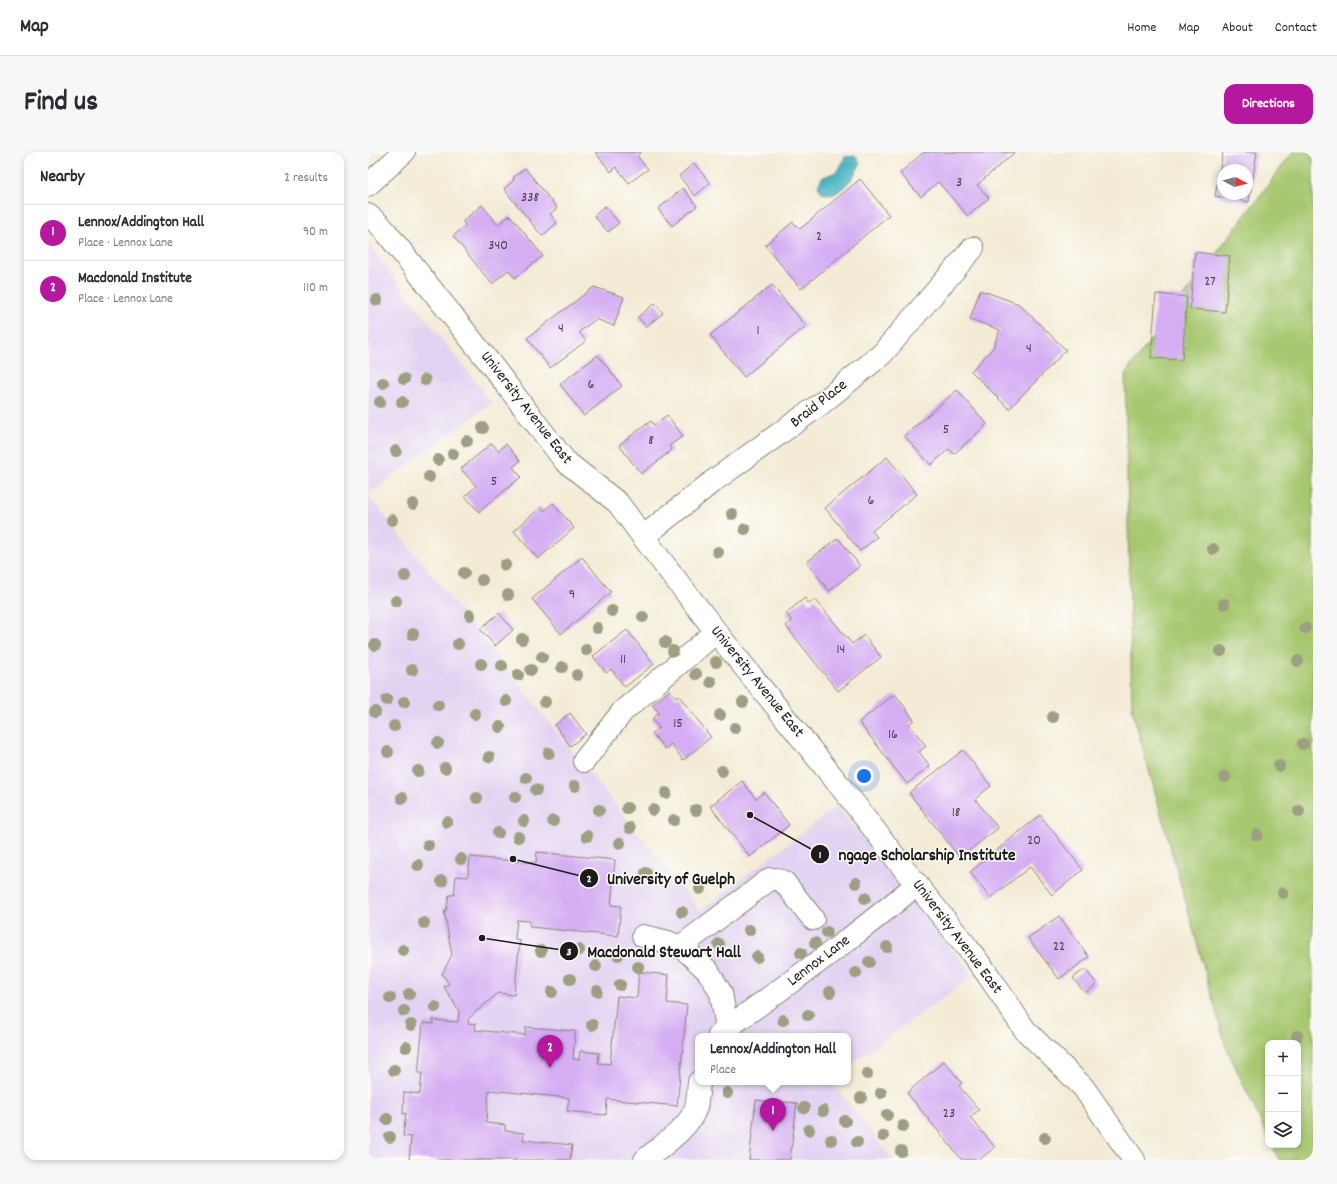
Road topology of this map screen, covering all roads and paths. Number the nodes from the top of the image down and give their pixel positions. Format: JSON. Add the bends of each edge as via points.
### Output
{"nodes":[{"id":1,"x":404,"y":152,"type":"edge"},
{"id":2,"x":368,"y":185,"type":"edge"},
{"id":3,"x":368,"y":215,"type":"edge"},
{"id":4,"x":973,"y":248,"type":"dead end"},
{"id":5,"x":643,"y":537,"type":"junction"},
{"id":6,"x":716,"y":632,"type":"junction"},
{"id":7,"x":584,"y":761,"type":"dead end"},
{"id":8,"x":917,"y":884,"type":"junction"},
{"id":9,"x":813,"y":919,"type":"dead end"},
{"id":10,"x":643,"y":936,"type":"dead end"},
{"id":11,"x":680,"y":947,"type":"junction"},
{"id":12,"x":723,"y":1032,"type":"edge"},
{"id":13,"x":699,"y":1085,"type":"edge"},
{"id":14,"x":645,"y":1160,"type":"edge"},
{"id":15,"x":1134,"y":1160,"type":"edge"}],
"edges":[{"from":1,"to":2,"type":"street"},
{"from":3,"to":5,"type":"street","name":"University Avenue East","via":[[380,225],[490,362],[565,461],[618,503]]},
{"from":4,"to":5,"type":"street","name":"Braid Place","via":[[882,354],[822,404],[712,482]]},
{"from":5,"to":6,"type":"street","name":"University Avenue East"},
{"from":6,"to":7,"type":"street","via":[[623,711]]},
{"from":6,"to":8,"type":"street","name":"University Avenue East"},
{"from":8,"to":12,"type":"street","name":"Lennox Lane","via":[[887,910]]},
{"from":8,"to":15,"type":"street","name":"University Avenue East","via":[[988,975],[1025,1030],[1083,1087]]},
{"from":9,"to":11,"type":"street","via":[[784,882],[770,879]]},
{"from":10,"to":11,"type":"street"},
{"from":11,"to":12,"type":"street","via":[[708,971],[721,993]]},
{"from":13,"to":14,"type":"street","via":[[696,1107],[691,1118]]}]}
